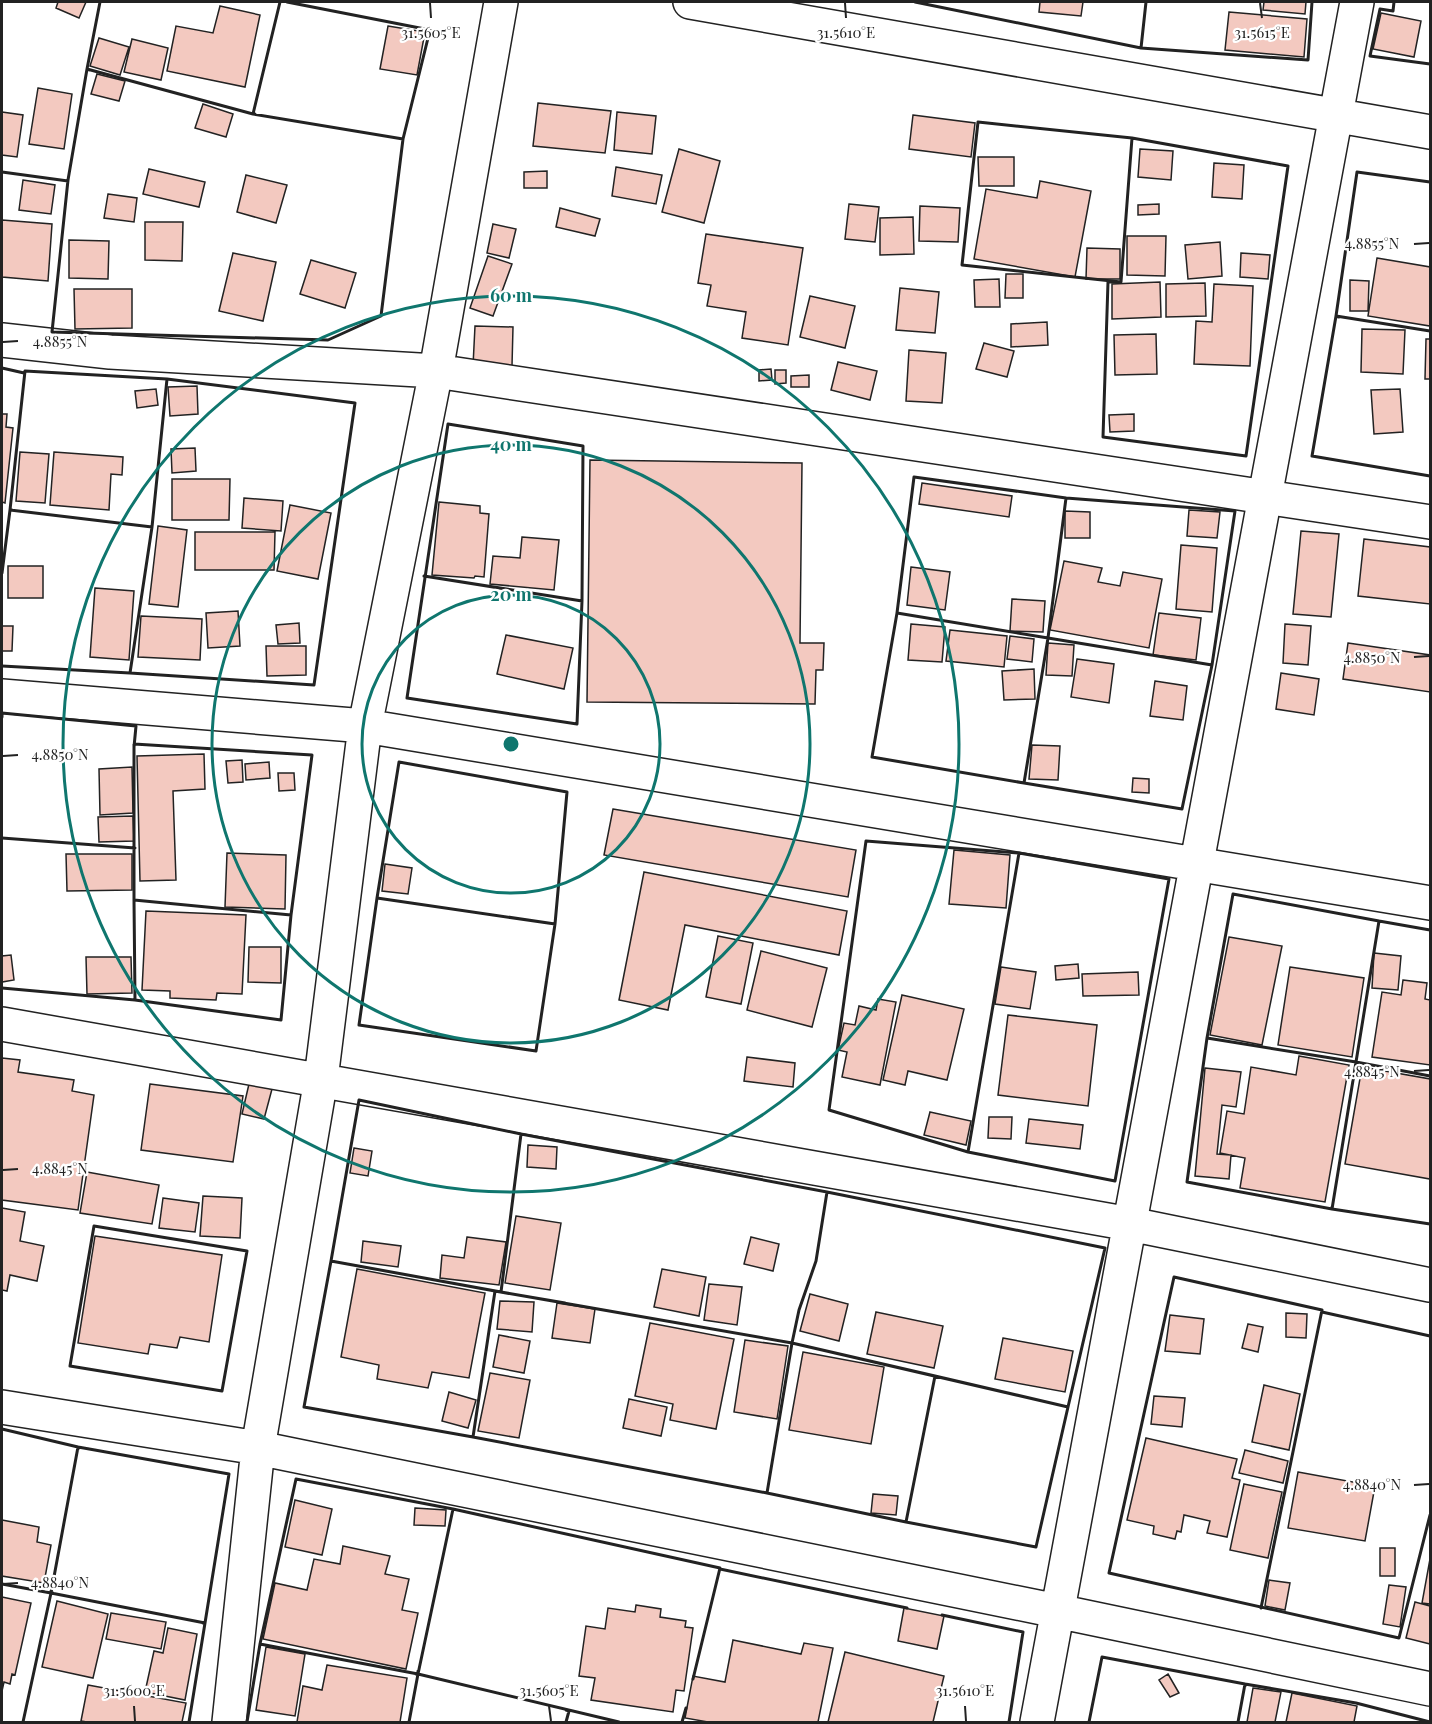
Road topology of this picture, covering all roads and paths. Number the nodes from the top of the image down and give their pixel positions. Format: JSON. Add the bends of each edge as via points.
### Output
{"nodes":[{"id":1,"x":501,"y":2,"type":"edge"},
{"id":2,"x":690,"y":2,"type":"edge"},
{"id":3,"x":1358,"y":2,"type":"edge"},
{"id":4,"x":1336,"y":114,"type":"junction"},
{"id":5,"x":1431,"y":132,"type":"edge"},
{"id":6,"x":2,"y":340,"type":"edge"},
{"id":7,"x":436,"y":371,"type":"junction"},
{"id":8,"x":1265,"y":497,"type":"junction"},
{"id":9,"x":1431,"y":522,"type":"edge"},
{"id":10,"x":2,"y":696,"type":"edge"},
{"id":11,"x":365,"y":726,"type":"junction"},
{"id":12,"x":1197,"y":865,"type":"junction"},
{"id":13,"x":1431,"y":903,"type":"edge"},
{"id":14,"x":2,"y":1024,"type":"edge"},
{"id":15,"x":321,"y":1079,"type":"junction"},
{"id":16,"x":1130,"y":1224,"type":"junction"},
{"id":17,"x":1431,"y":1285,"type":"edge"},
{"id":18,"x":2,"y":1407,"type":"edge"},
{"id":19,"x":258,"y":1448,"type":"junction"},
{"id":20,"x":1058,"y":1611,"type":"junction"},
{"id":21,"x":1431,"y":1689,"type":"edge"},
{"id":22,"x":229,"y":1722,"type":"edge"},
{"id":23,"x":1037,"y":1722,"type":"edge"}],
"edges":[{"from":1,"to":7,"type":"street"},
{"from":2,"to":4,"type":"street"},
{"from":3,"to":4,"type":"street"},
{"from":4,"to":5,"type":"street"},
{"from":4,"to":8,"type":"street"},
{"from":6,"to":7,"type":"street","via":[[110,352]]},
{"from":7,"to":8,"type":"street"},
{"from":7,"to":11,"type":"street"},
{"from":8,"to":9,"type":"street"},
{"from":8,"to":12,"type":"street"},
{"from":10,"to":11,"type":"street"},
{"from":11,"to":12,"type":"street"},
{"from":11,"to":15,"type":"street"},
{"from":12,"to":13,"type":"street"},
{"from":12,"to":16,"type":"street"},
{"from":14,"to":15,"type":"street"},
{"from":15,"to":16,"type":"street"},
{"from":15,"to":19,"type":"street"},
{"from":16,"to":17,"type":"street"},
{"from":16,"to":20,"type":"street"},
{"from":18,"to":19,"type":"street"},
{"from":19,"to":20,"type":"street"},
{"from":19,"to":22,"type":"street"},
{"from":20,"to":21,"type":"street"},
{"from":20,"to":23,"type":"street"}]}
